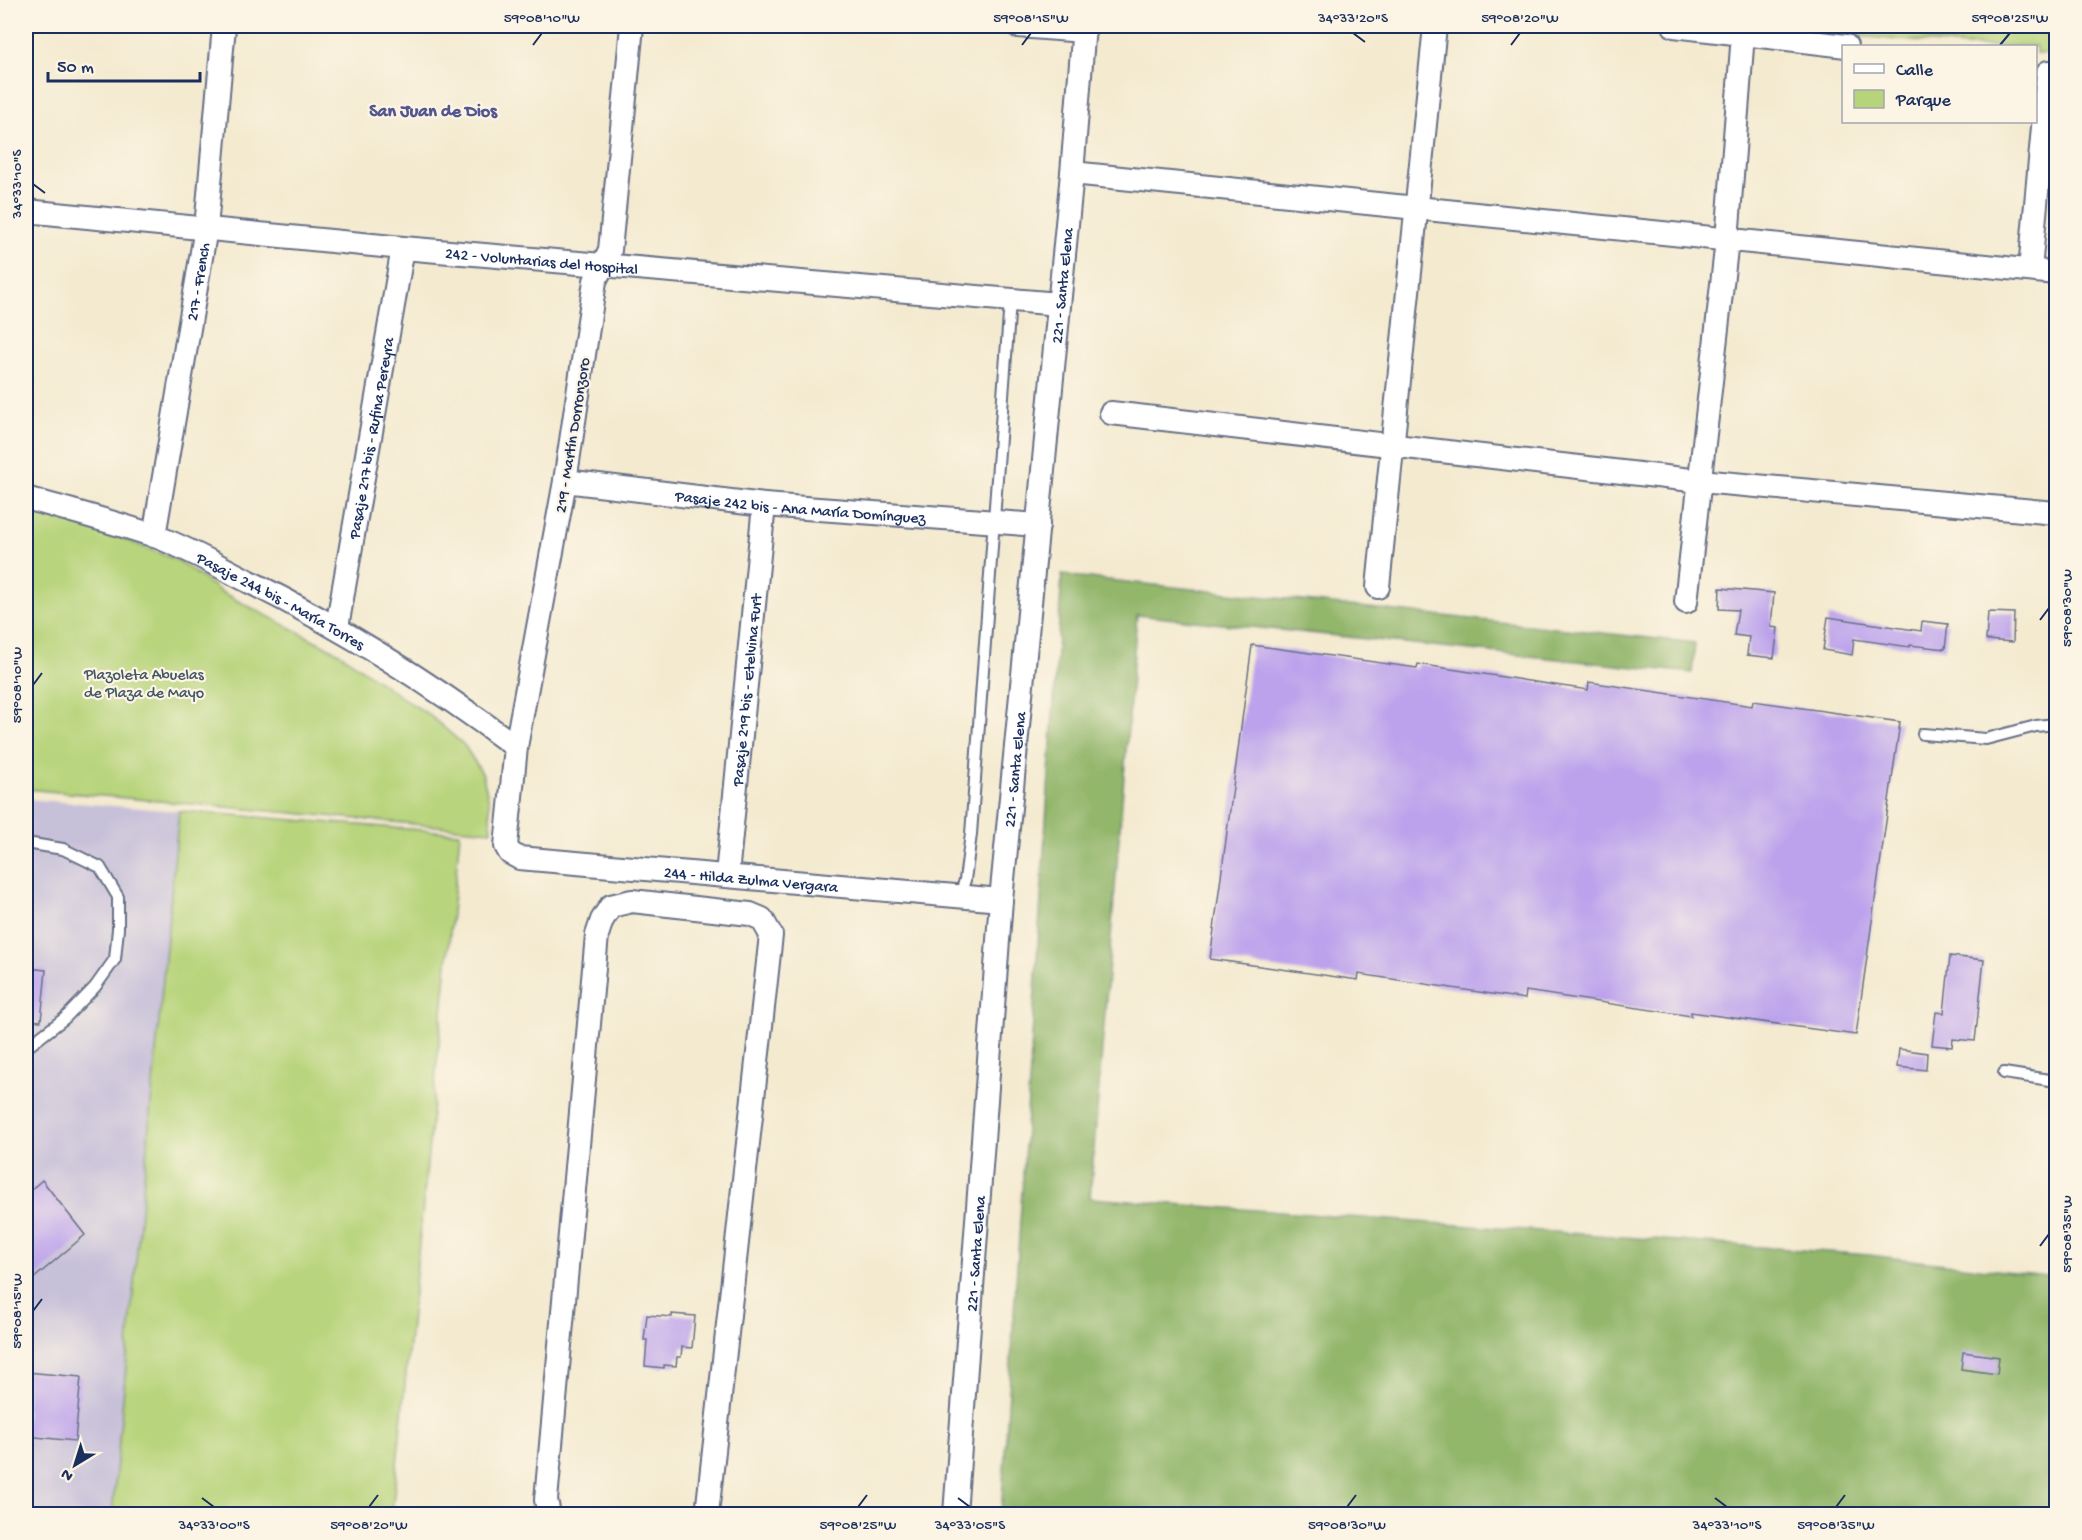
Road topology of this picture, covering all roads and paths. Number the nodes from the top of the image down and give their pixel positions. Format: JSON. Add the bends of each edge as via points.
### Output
{"nodes":[{"id":1,"x":224,"y":26,"type":"edge"},
{"id":2,"x":632,"y":26,"type":"edge"},
{"id":3,"x":1018,"y":26,"type":"edge"},
{"id":4,"x":1435,"y":26,"type":"edge"},
{"id":5,"x":1674,"y":26,"type":"edge"},
{"id":6,"x":1084,"y":28,"type":"edge"},
{"id":7,"x":1743,"y":34,"type":"junction"},
{"id":8,"x":1842,"y":46,"type":"edge"},
{"id":9,"x":2047,"y":71,"type":"edge"},
{"id":10,"x":1072,"y":173,"type":"junction"},
{"id":11,"x":1418,"y":209,"type":"junction"},
{"id":12,"x":26,"y":211,"type":"edge"},
{"id":13,"x":206,"y":228,"type":"junction"},
{"id":14,"x":1727,"y":240,"type":"junction"},
{"id":15,"x":403,"y":248,"type":"junction"},
{"id":16,"x":602,"y":266,"type":"junction"},
{"id":17,"x":2030,"y":270,"type":"junction"},
{"id":18,"x":2056,"y":273,"type":"edge"},
{"id":19,"x":1010,"y":301,"type":"junction"},
{"id":20,"x":1059,"y":304,"type":"junction"},
{"id":21,"x":1111,"y":413,"type":"dead end"},
{"id":22,"x":1393,"y":445,"type":"junction"},
{"id":23,"x":565,"y":481,"type":"junction"},
{"id":24,"x":1700,"y":481,"type":"junction"},
{"id":25,"x":26,"y":498,"type":"edge"},
{"id":26,"x":764,"y":504,"type":"junction"},
{"id":27,"x":2056,"y":513,"type":"edge"},
{"id":28,"x":994,"y":521,"type":"junction"},
{"id":29,"x":1038,"y":525,"type":"junction"},
{"id":30,"x":154,"y":536,"type":"junction"},
{"id":31,"x":1378,"y":588,"type":"dead end"},
{"id":32,"x":1686,"y":602,"type":"dead end"},
{"id":33,"x":337,"y":627,"type":"junction"},
{"id":34,"x":2056,"y":724,"type":"edge"},
{"id":35,"x":1923,"y":734,"type":"dead end"},
{"id":36,"x":516,"y":747,"type":"junction"},
{"id":37,"x":26,"y":843,"type":"edge"},
{"id":38,"x":507,"y":846,"type":"joint"},
{"id":39,"x":726,"y":875,"type":"junction"},
{"id":40,"x":959,"y":898,"type":"junction"},
{"id":41,"x":1001,"y":900,"type":"junction"},
{"id":42,"x":26,"y":1048,"type":"edge"},
{"id":43,"x":2004,"y":1073,"type":"dead end"},
{"id":44,"x":2056,"y":1081,"type":"edge"},
{"id":45,"x":549,"y":1515,"type":"edge"},
{"id":46,"x":707,"y":1515,"type":"edge"},
{"id":47,"x":955,"y":1515,"type":"edge"}],
"edges":[{"from":1,"to":13,"type":"street","name":"217 - French"},
{"from":2,"to":16,"type":"street","name":"219 - Martín Dorronzoro","via":[[610,250]]},
{"from":3,"to":6,"type":"street"},
{"from":4,"to":11,"type":"street"},
{"from":5,"to":7,"type":"street"},
{"from":6,"to":10,"type":"street","name":"221 - Santa Elena"},
{"from":7,"to":8,"type":"street"},
{"from":7,"to":14,"type":"street"},
{"from":9,"to":17,"type":"street"},
{"from":10,"to":11,"type":"street"},
{"from":10,"to":20,"type":"street","name":"221 - Santa Elena"},
{"from":11,"to":14,"type":"street"},
{"from":11,"to":22,"type":"street"},
{"from":12,"to":13,"type":"street","name":"242 - Voluntarias del Hospital"},
{"from":13,"to":15,"type":"street","name":"242 - Voluntarias del Hospital"},
{"from":13,"to":30,"type":"street","name":"217 - French"},
{"from":14,"to":17,"type":"street"},
{"from":14,"to":24,"type":"street"},
{"from":15,"to":16,"type":"street","name":"242 - Voluntarias del Hospital"},
{"from":15,"to":33,"type":"street","name":"Pasaje 217 bis - Rufina Pereyra"},
{"from":16,"to":19,"type":"street","name":"242 - Voluntarias del Hospital"},
{"from":16,"to":23,"type":"street","name":"219 - Martín Dorronzoro","via":[[595,281]]},
{"from":17,"to":18,"type":"street"},
{"from":19,"to":20,"type":"street","name":"242 - Voluntarias del Hospital"},
{"from":19,"to":28,"type":"lane"},
{"from":20,"to":29,"type":"street","name":"221 - Santa Elena"},
{"from":21,"to":22,"type":"street"},
{"from":22,"to":24,"type":"street"},
{"from":22,"to":31,"type":"street"},
{"from":23,"to":26,"type":"street","name":"Pasaje 242 bis - Ana María Domínguez"},
{"from":23,"to":36,"type":"street","name":"219 - Martín Dorronzoro"},
{"from":24,"to":27,"type":"street"},
{"from":24,"to":32,"type":"street"},
{"from":25,"to":30,"type":"street","name":"Pasaje 244 bis - María Torres"},
{"from":26,"to":28,"type":"street","name":"Pasaje 242 bis - Ana María Domínguez"},
{"from":26,"to":39,"type":"street","name":"Pasaje 219 bis - Etelvina Furt"},
{"from":28,"to":29,"type":"street","name":"Pasaje 242 bis - Ana María Domínguez"},
{"from":28,"to":40,"type":"lane","via":[[971,834]]},
{"from":29,"to":41,"type":"street","name":"221 - Santa Elena"},
{"from":30,"to":33,"type":"street","name":"Pasaje 244 bis - María Torres"},
{"from":33,"to":36,"type":"street","name":"Pasaje 244 bis - María Torres","via":[[474,715]]},
{"from":34,"to":35,"type":"lane","via":[[1986,739]]},
{"from":36,"to":38,"type":"street","name":"219 - Martín Dorronzoro"},
{"from":37,"to":42,"type":"lane","via":[[63,849],[100,867],[118,897],[118,929],[115,958],[95,987],[65,1018]]},
{"from":38,"to":39,"type":"street","name":"244 - Hilda Zulma Vergara","via":[[519,858]]},
{"from":39,"to":40,"type":"street","name":"244 - Hilda Zulma Vergara"},
{"from":40,"to":41,"type":"street","name":"244 - Hilda Zulma Vergara"},
{"from":41,"to":47,"type":"street","name":"221 - Santa Elena"},
{"from":43,"to":44,"type":"lane"},
{"from":45,"to":46,"type":"street","via":[[546,1500],[597,935],[611,906],[632,901],[750,914],[762,919],[771,935]]}]}
